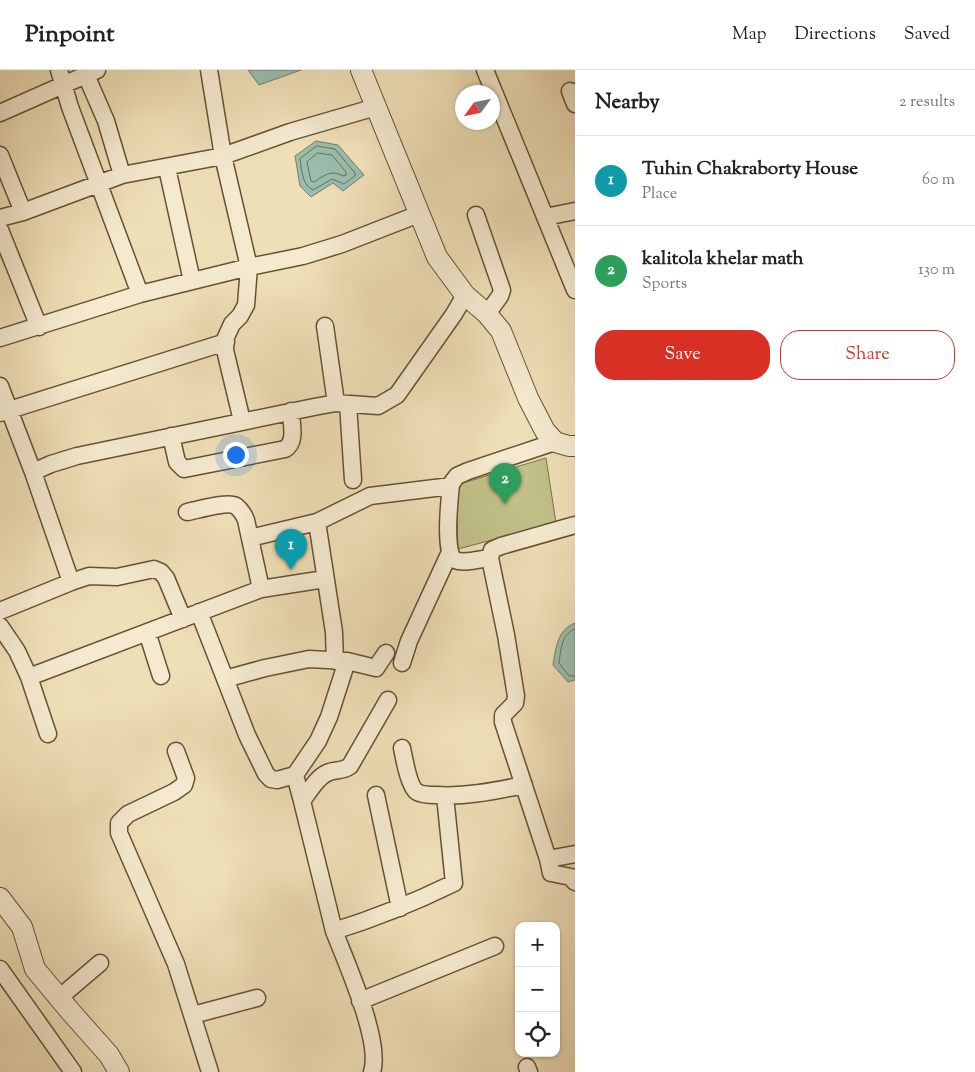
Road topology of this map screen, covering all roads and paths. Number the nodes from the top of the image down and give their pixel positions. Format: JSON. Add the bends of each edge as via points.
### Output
{"nodes":[{"id":1,"x":209,"y":70,"type":"edge"},
{"id":2,"x":361,"y":70,"type":"edge"},
{"id":3,"x":485,"y":70,"type":"edge"},
{"id":4,"x":92,"y":72,"type":"edge"},
{"id":5,"x":60,"y":77,"type":"edge"},
{"id":6,"x":376,"y":107,"type":"junction"},
{"id":7,"x":0,"y":113,"type":"edge"},
{"id":8,"x":0,"y":155,"type":"edge"},
{"id":9,"x":223,"y":156,"type":"junction"},
{"id":10,"x":167,"y":168,"type":"junction"},
{"id":11,"x":122,"y":175,"type":"junction"},
{"id":12,"x":98,"y":184,"type":"junction"},
{"id":13,"x":575,"y":211,"type":"edge"},
{"id":14,"x":23,"y":212,"type":"junction"},
{"id":15,"x":419,"y":214,"type":"junction"},
{"id":16,"x":476,"y":215,"type":"dead end"},
{"id":17,"x":545,"y":217,"type":"junction"},
{"id":18,"x":0,"y":218,"type":"edge"},
{"id":19,"x":0,"y":230,"type":"edge"},
{"id":20,"x":249,"y":267,"type":"junction"},
{"id":21,"x":192,"y":282,"type":"junction"},
{"id":22,"x":575,"y":290,"type":"edge"},
{"id":23,"x":140,"y":294,"type":"junction"},
{"id":24,"x":465,"y":296,"type":"junction"},
{"id":25,"x":487,"y":314,"type":"junction"},
{"id":26,"x":325,"y":326,"type":"dead end"},
{"id":27,"x":39,"y":327,"type":"junction"},
{"id":28,"x":0,"y":338,"type":"edge"},
{"id":29,"x":226,"y":342,"type":"junction"},
{"id":30,"x":0,"y":386,"type":"edge"},
{"id":31,"x":342,"y":404,"type":"junction"},
{"id":32,"x":4,"y":411,"type":"edge"},
{"id":33,"x":291,"y":411,"type":"junction"},
{"id":34,"x":242,"y":421,"type":"junction"},
{"id":35,"x":171,"y":436,"type":"junction"},
{"id":36,"x":555,"y":442,"type":"junction"},
{"id":37,"x":575,"y":446,"type":"edge"},
{"id":38,"x":33,"y":472,"type":"junction"},
{"id":39,"x":353,"y":480,"type":"dead end"},
{"id":40,"x":451,"y":486,"type":"junction"},
{"id":41,"x":187,"y":512,"type":"dead end"},
{"id":42,"x":317,"y":522,"type":"junction"},
{"id":43,"x":575,"y":525,"type":"edge"},
{"id":44,"x":250,"y":538,"type":"junction"},
{"id":45,"x":450,"y":552,"type":"junction"},
{"id":46,"x":490,"y":558,"type":"junction"},
{"id":47,"x":326,"y":579,"type":"junction"},
{"id":48,"x":71,"y":582,"type":"junction"},
{"id":49,"x":261,"y":589,"type":"junction"},
{"id":50,"x":0,"y":612,"type":"edge"},
{"id":51,"x":199,"y":612,"type":"junction"},
{"id":52,"x":182,"y":619,"type":"junction"},
{"id":53,"x":0,"y":626,"type":"edge"},
{"id":54,"x":146,"y":632,"type":"junction"},
{"id":55,"x":386,"y":652,"type":"dead end"},
{"id":56,"x":341,"y":661,"type":"junction"},
{"id":57,"x":402,"y":663,"type":"dead end"},
{"id":58,"x":161,"y":676,"type":"dead end"},
{"id":59,"x":29,"y":677,"type":"junction"},
{"id":60,"x":225,"y":679,"type":"junction"},
{"id":61,"x":388,"y":700,"type":"dead end"},
{"id":62,"x":48,"y":734,"type":"dead end"},
{"id":63,"x":402,"y":748,"type":"dead end"},
{"id":64,"x":176,"y":751,"type":"dead end"},
{"id":65,"x":295,"y":775,"type":"junction"},
{"id":66,"x":524,"y":785,"type":"junction"},
{"id":67,"x":376,"y":796,"type":"dead end"},
{"id":68,"x":445,"y":796,"type":"junction"},
{"id":69,"x":302,"y":801,"type":"junction"},
{"id":70,"x":575,"y":854,"type":"edge"},
{"id":71,"x":548,"y":859,"type":"junction"},
{"id":72,"x":575,"y":882,"type":"edge"},
{"id":73,"x":0,"y":898,"type":"edge"},
{"id":74,"x":400,"y":908,"type":"junction"},
{"id":75,"x":334,"y":930,"type":"junction"},
{"id":76,"x":495,"y":946,"type":"dead end"},
{"id":77,"x":100,"y":963,"type":"dead end"},
{"id":78,"x":0,"y":969,"type":"edge"},
{"id":79,"x":59,"y":998,"type":"junction"},
{"id":80,"x":257,"y":998,"type":"dead end"},
{"id":81,"x":360,"y":1001,"type":"junction"},
{"id":82,"x":192,"y":1015,"type":"junction"},
{"id":83,"x":73,"y":1072,"type":"edge"},
{"id":84,"x":119,"y":1072,"type":"edge"},
{"id":85,"x":210,"y":1072,"type":"edge"},
{"id":86,"x":372,"y":1072,"type":"edge"}],
"edges":[{"from":1,"to":9,"type":"street"},
{"from":2,"to":6,"type":"street"},
{"from":3,"to":17,"type":"street"},
{"from":4,"to":5,"type":"street"},
{"from":4,"to":11,"type":"street"},
{"from":5,"to":7,"type":"street"},
{"from":5,"to":12,"type":"street"},
{"from":6,"to":9,"type":"street"},
{"from":6,"to":15,"type":"street"},
{"from":8,"to":14,"type":"street"},
{"from":9,"to":10,"type":"street"},
{"from":9,"to":20,"type":"street"},
{"from":10,"to":11,"type":"street"},
{"from":10,"to":21,"type":"street"},
{"from":11,"to":12,"type":"street"},
{"from":12,"to":14,"type":"street"},
{"from":12,"to":23,"type":"street"},
{"from":13,"to":17,"type":"street"},
{"from":14,"to":18,"type":"street"},
{"from":15,"to":20,"type":"street","via":[[342,244]]},
{"from":15,"to":24,"type":"street","via":[[437,257]]},
{"from":16,"to":25,"type":"street","via":[[502,290]]},
{"from":17,"to":22,"type":"street"},
{"from":19,"to":27,"type":"street"},
{"from":20,"to":21,"type":"street"},
{"from":20,"to":29,"type":"street","via":[[246,305],[232,324]]},
{"from":21,"to":23,"type":"street"},
{"from":23,"to":27,"type":"street"},
{"from":24,"to":25,"type":"street"},
{"from":24,"to":31,"type":"street","via":[[397,395],[378,406]]},
{"from":25,"to":36,"type":"street","via":[[501,331],[528,398],[545,431]]},
{"from":26,"to":31,"type":"street"},
{"from":27,"to":28,"type":"street"},
{"from":29,"to":32,"type":"street"},
{"from":29,"to":34,"type":"street","via":[[228,368]]},
{"from":30,"to":32,"type":"street"},
{"from":31,"to":33,"type":"street"},
{"from":31,"to":39,"type":"street"},
{"from":32,"to":38,"type":"street"},
{"from":33,"to":34,"type":"street"},
{"from":33,"to":35,"type":"street","via":[[292,441],[285,449],[184,469],[178,462]]},
{"from":34,"to":35,"type":"street"},
{"from":35,"to":38,"type":"street","via":[[77,456]]},
{"from":36,"to":37,"type":"street"},
{"from":36,"to":40,"type":"street","via":[[468,471],[457,476]]},
{"from":38,"to":48,"type":"street"},
{"from":40,"to":42,"type":"street","via":[[370,496]]},
{"from":40,"to":45,"type":"street"},
{"from":41,"to":44,"type":"street","via":[[235,505],[242,511]]},
{"from":42,"to":44,"type":"street"},
{"from":42,"to":47,"type":"street"},
{"from":43,"to":46,"type":"street","via":[[501,546],[492,550]]},
{"from":44,"to":49,"type":"street"},
{"from":45,"to":46,"type":"street","via":[[456,560]]},
{"from":45,"to":57,"type":"street"},
{"from":46,"to":66,"type":"street","via":[[516,696],[515,703],[502,715],[503,722]]},
{"from":47,"to":49,"type":"street"},
{"from":47,"to":56,"type":"street"},
{"from":48,"to":50,"type":"street"},
{"from":48,"to":52,"type":"street","via":[[89,576],[117,577],[154,569],[166,578]]},
{"from":49,"to":51,"type":"street"},
{"from":51,"to":52,"type":"street"},
{"from":51,"to":60,"type":"street"},
{"from":52,"to":54,"type":"street"},
{"from":53,"to":59,"type":"street"},
{"from":54,"to":58,"type":"street"},
{"from":54,"to":59,"type":"street"},
{"from":55,"to":56,"type":"street","via":[[376,668]]},
{"from":56,"to":60,"type":"street","via":[[309,659]]},
{"from":56,"to":65,"type":"street","via":[[329,717],[318,741]]},
{"from":59,"to":62,"type":"street"},
{"from":60,"to":65,"type":"street","via":[[266,774],[277,780]]},
{"from":61,"to":69,"type":"street","via":[[350,766],[320,778]]},
{"from":63,"to":68,"type":"street","via":[[412,787],[425,795]]},
{"from":64,"to":82,"type":"street","via":[[186,778],[184,785],[128,814],[119,823],[119,833],[176,964]]},
{"from":65,"to":69,"type":"street"},
{"from":66,"to":68,"type":"street","via":[[474,795]]},
{"from":66,"to":71,"type":"street"},
{"from":67,"to":74,"type":"street"},
{"from":68,"to":74,"type":"street","via":[[454,883]]},
{"from":69,"to":75,"type":"street"},
{"from":70,"to":71,"type":"street"},
{"from":71,"to":72,"type":"street","via":[[551,873],[571,877]]},
{"from":73,"to":79,"type":"street","via":[[22,927],[35,968]]},
{"from":74,"to":75,"type":"street"},
{"from":75,"to":81,"type":"street"},
{"from":76,"to":81,"type":"street"},
{"from":77,"to":79,"type":"street"},
{"from":78,"to":83,"type":"street"},
{"from":79,"to":84,"type":"street","via":[[109,1055]]},
{"from":80,"to":82,"type":"street"},
{"from":81,"to":86,"type":"street","via":[[374,1047]]},
{"from":82,"to":85,"type":"street"}]}
